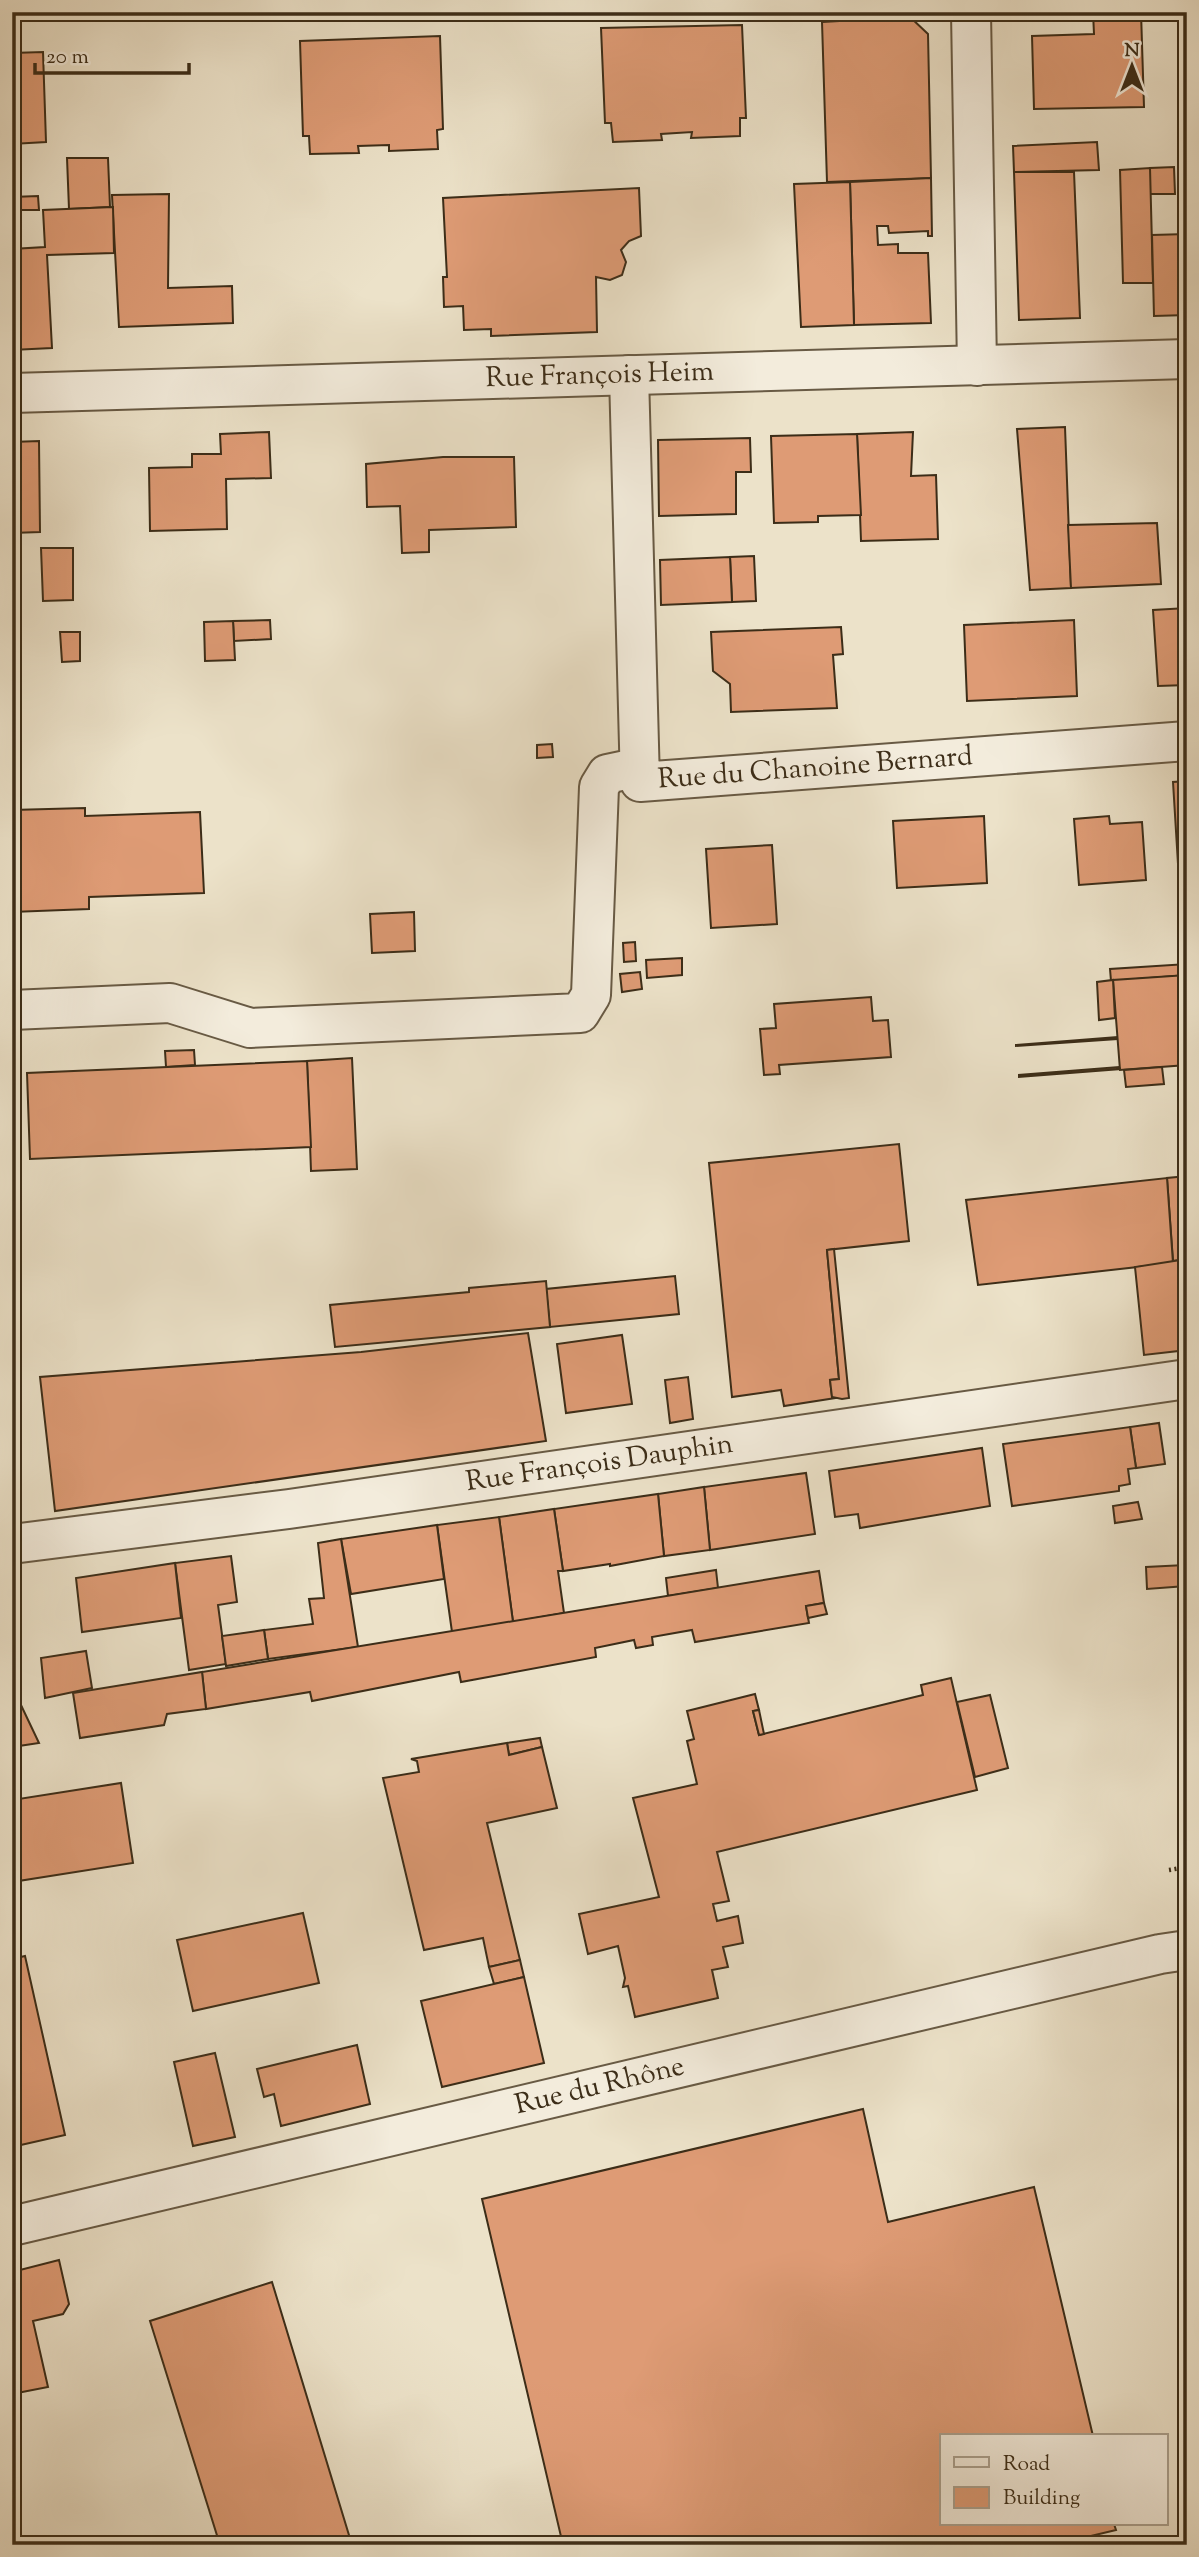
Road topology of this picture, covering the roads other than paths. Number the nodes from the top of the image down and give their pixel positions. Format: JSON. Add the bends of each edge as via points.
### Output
{"nodes":[{"id":1,"x":971,"y":12,"type":"edge"},
{"id":2,"x":1187,"y":359,"type":"edge"},
{"id":3,"x":978,"y":366,"type":"junction"},
{"id":4,"x":629,"y":375,"type":"junction"},
{"id":5,"x":12,"y":393,"type":"edge"},
{"id":6,"x":1187,"y":741,"type":"edge"},
{"id":7,"x":640,"y":767,"type":"junction"},
{"id":8,"x":12,"y":1010,"type":"edge"},
{"id":9,"x":1187,"y":1379,"type":"edge"},
{"id":10,"x":12,"y":1544,"type":"edge"},
{"id":11,"x":1187,"y":1950,"type":"edge"},
{"id":12,"x":12,"y":2226,"type":"edge"}],
"edges":[{"from":1,"to":3,"type":"street"},
{"from":2,"to":3,"type":"street","name":"Rue François Heim"},
{"from":3,"to":4,"type":"street","name":"Rue François Heim"},
{"from":4,"to":5,"type":"street","name":"Rue François Heim"},
{"from":4,"to":7,"type":"street","name":"Rue du Chanoine Bernard"},
{"from":6,"to":7,"type":"street","name":"Rue du Chanoine Bernard","via":[[640,782]]},
{"from":7,"to":8,"type":"street","via":[[607,774],[599,787],[591,995],[580,1013],[250,1027],[170,1003]]},
{"from":9,"to":10,"type":"street","name":"Rue François Dauphin","via":[[303,1507]]},
{"from":11,"to":12,"type":"street","name":"Rue du Rhône"}]}
